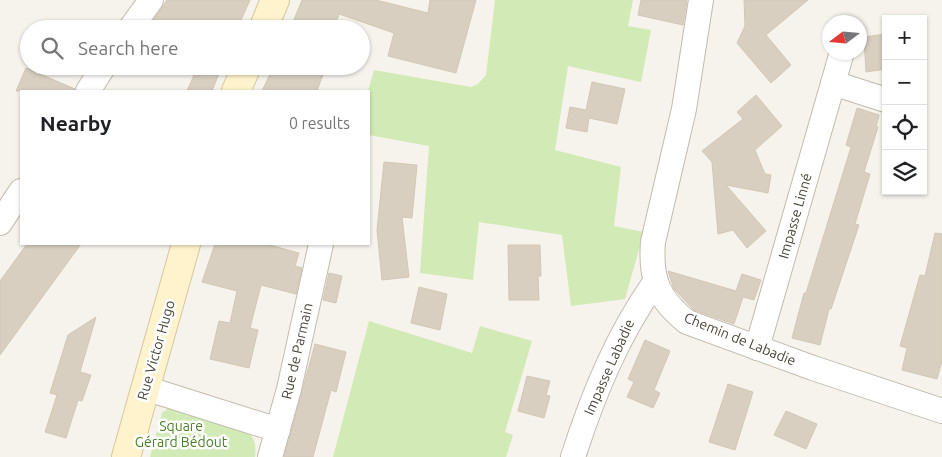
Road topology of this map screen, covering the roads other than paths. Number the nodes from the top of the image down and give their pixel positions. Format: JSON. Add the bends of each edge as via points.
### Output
{"nodes":[{"id":1,"x":151,"y":0,"type":"edge"},
{"id":2,"x":275,"y":0,"type":"edge"},
{"id":3,"x":701,"y":0,"type":"edge"},
{"id":4,"x":137,"y":20,"type":"edge"},
{"id":5,"x":267,"y":20,"type":"edge"},
{"id":6,"x":840,"y":60,"type":"edge"},
{"id":7,"x":98,"y":75,"type":"edge"},
{"id":8,"x":243,"y":75,"type":"edge"},
{"id":9,"x":833,"y":84,"type":"junction"},
{"id":10,"x":89,"y":90,"type":"edge"},
{"id":11,"x":236,"y":90,"type":"edge"},
{"id":12,"x":882,"y":99,"type":"edge"},
{"id":13,"x":20,"y":193,"type":"edge"},
{"id":14,"x":0,"y":223,"type":"edge"},
{"id":15,"x":186,"y":245,"type":"edge"},
{"id":16,"x":321,"y":245,"type":"edge"},
{"id":17,"x":655,"y":282,"type":"junction"},
{"id":18,"x":757,"y":348,"type":"junction"},
{"id":19,"x":145,"y":388,"type":"junction"},
{"id":20,"x":942,"y":411,"type":"edge"},
{"id":21,"x":278,"y":430,"type":"junction"},
{"id":22,"x":126,"y":457,"type":"edge"},
{"id":23,"x":270,"y":457,"type":"edge"},
{"id":24,"x":574,"y":457,"type":"edge"}],
"edges":[{"from":1,"to":4,"type":"street"},
{"from":2,"to":5,"type":"main road"},
{"from":3,"to":17,"type":"street","name":"Chemin de Labadie","via":[[684,109],[654,242],[651,262]]},
{"from":6,"to":9,"type":"street","name":"Impasse Linné"},
{"from":7,"to":10,"type":"street"},
{"from":8,"to":11,"type":"main road"},
{"from":9,"to":12,"type":"street"},
{"from":9,"to":18,"type":"street","name":"Impasse Linné"},
{"from":13,"to":14,"type":"street"},
{"from":15,"to":19,"type":"main road","name":"Rue Victor Hugo"},
{"from":16,"to":21,"type":"street","name":"Rue de Parmain"},
{"from":17,"to":18,"type":"street","name":"Chemin de Labadie","via":[[674,312],[688,322]]},
{"from":17,"to":24,"type":"street","name":"Impasse Labadie","via":[[621,334],[589,409]]},
{"from":18,"to":20,"type":"street","name":"Chemin de Labadie"},
{"from":19,"to":21,"type":"street"},
{"from":19,"to":22,"type":"main road","name":"Rue Victor Hugo"},
{"from":21,"to":23,"type":"street","name":"Rue de Parmain"}]}
